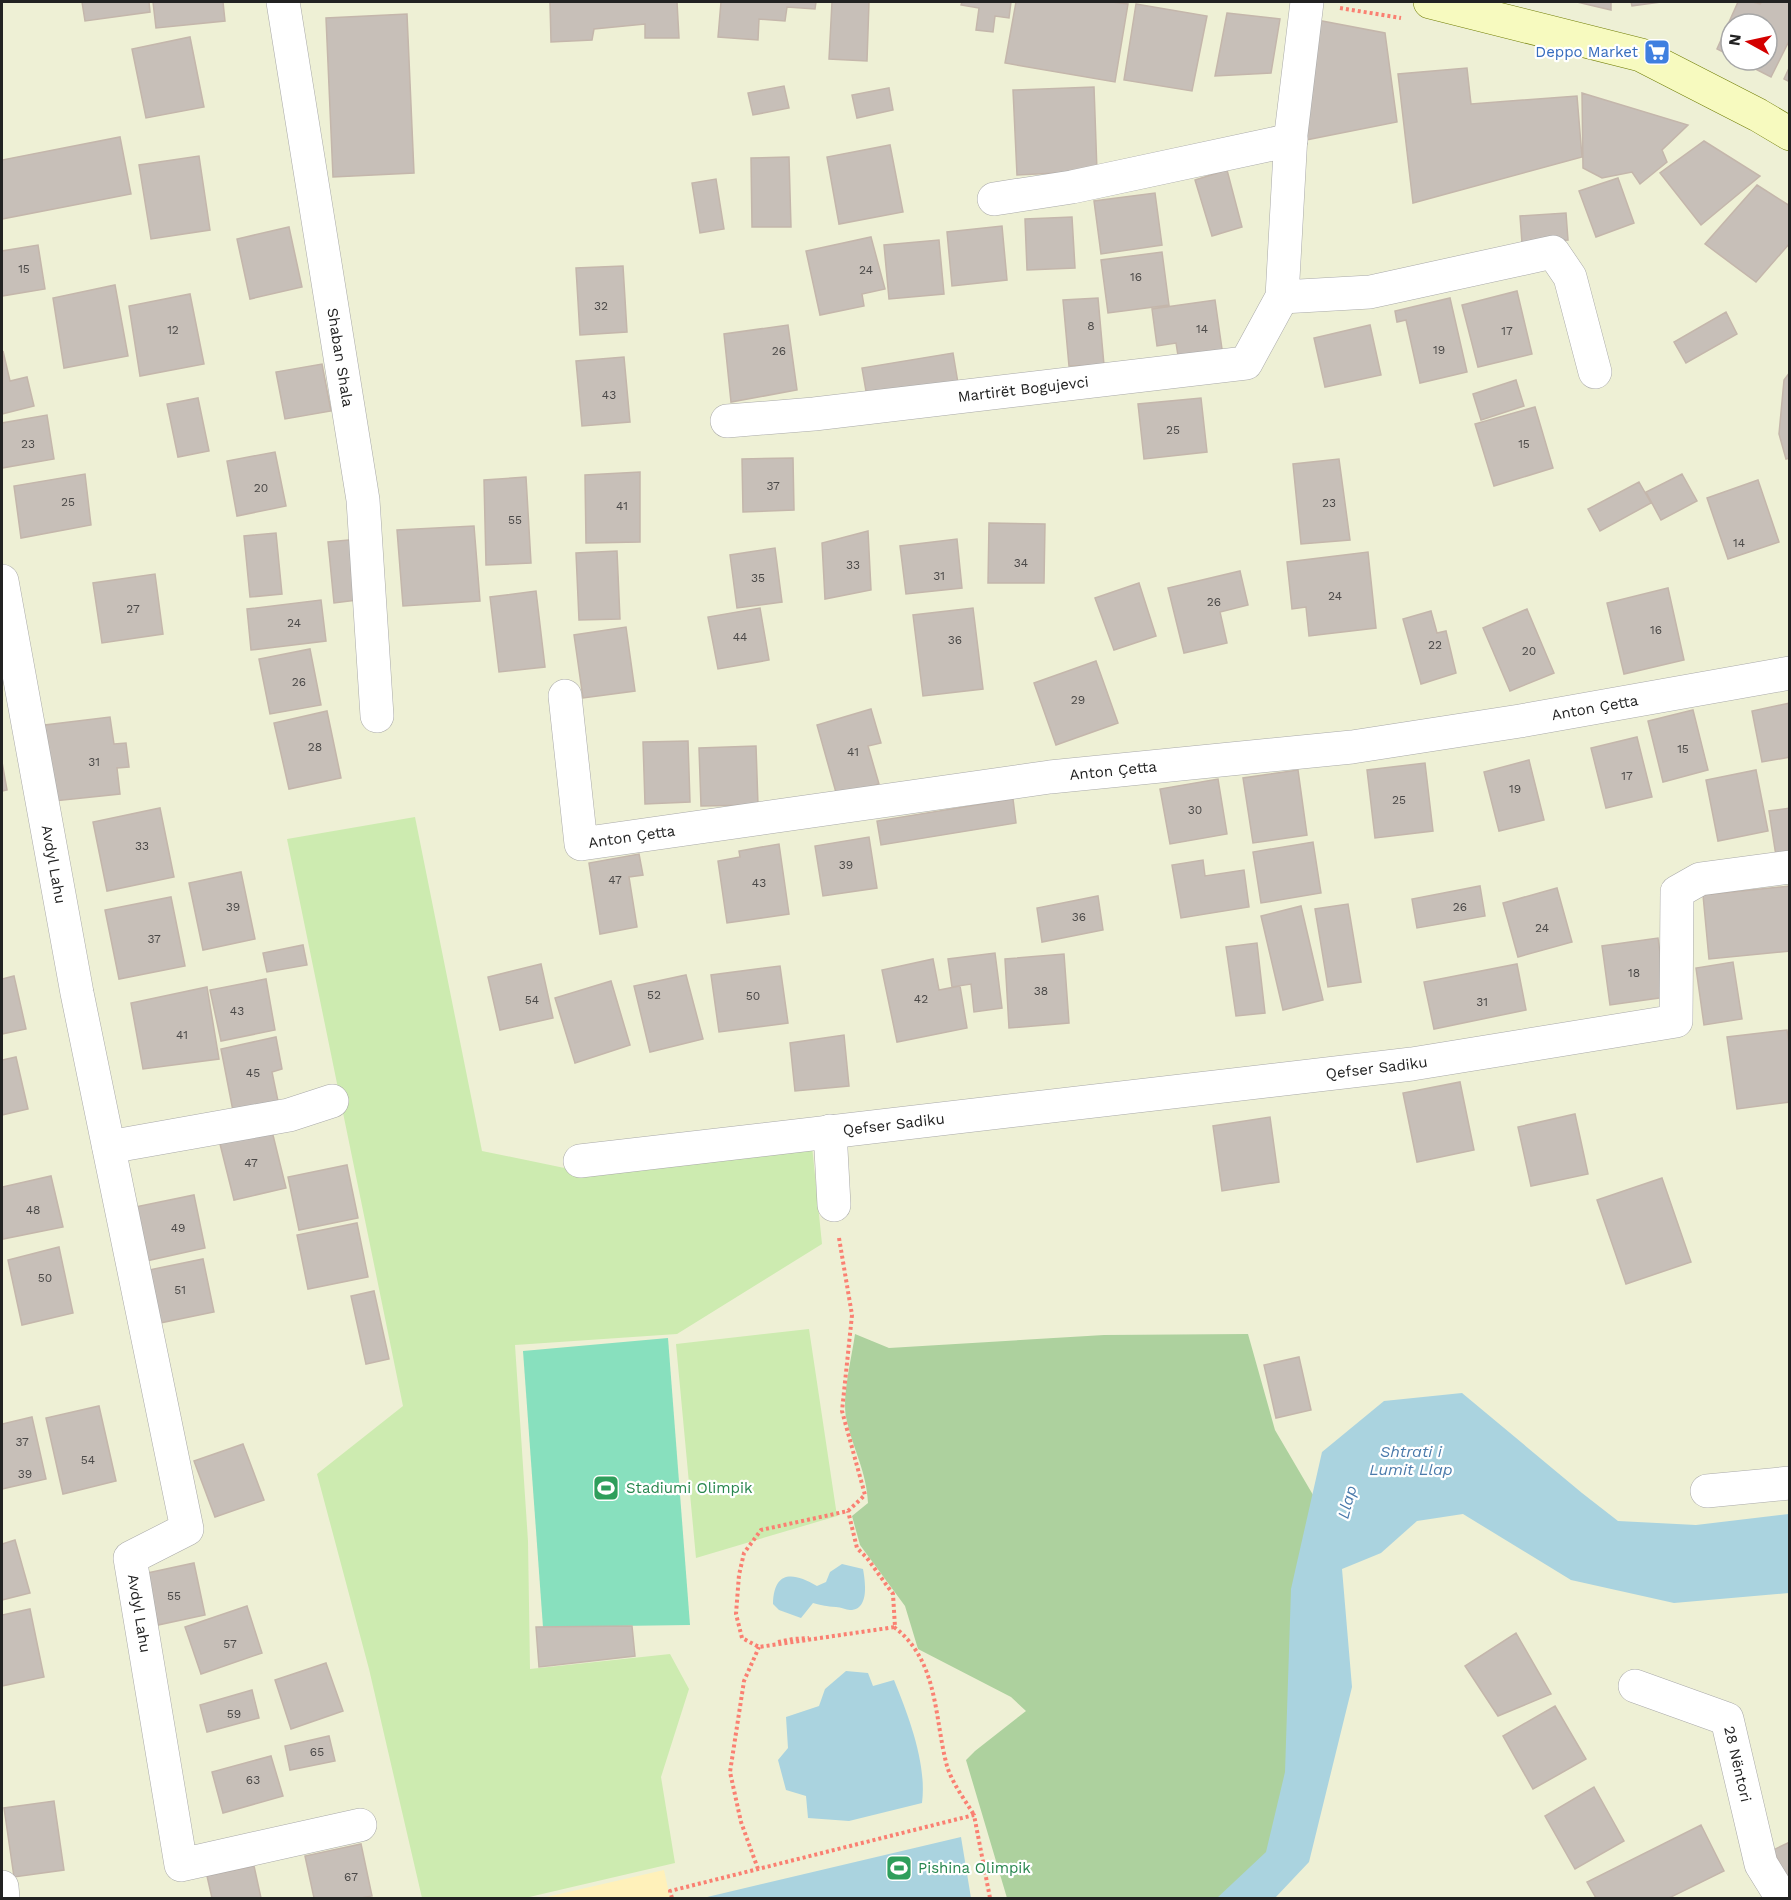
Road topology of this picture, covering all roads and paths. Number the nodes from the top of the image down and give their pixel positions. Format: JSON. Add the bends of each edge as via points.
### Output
{"nodes":[{"id":1,"x":283,"y":2,"type":"edge"},
{"id":2,"x":1307,"y":2,"type":"edge"},
{"id":3,"x":1430,"y":2,"type":"edge"},
{"id":4,"x":1790,"y":134,"type":"edge"},
{"id":5,"x":1291,"y":140,"type":"junction"},
{"id":6,"x":994,"y":199,"type":"dead end"},
{"id":7,"x":1282,"y":297,"type":"junction"},
{"id":8,"x":1594,"y":372,"type":"dead end"},
{"id":9,"x":727,"y":421,"type":"dead end"},
{"id":10,"x":2,"y":581,"type":"edge"},
{"id":11,"x":1790,"y":673,"type":"edge"},
{"id":12,"x":565,"y":696,"type":"dead end"},
{"id":13,"x":377,"y":716,"type":"dead end"},
{"id":14,"x":1790,"y":867,"type":"edge"},
{"id":15,"x":332,"y":1101,"type":"dead end"},
{"id":16,"x":830,"y":1131,"type":"junction"},
{"id":17,"x":109,"y":1147,"type":"junction"},
{"id":18,"x":580,"y":1161,"type":"dead end"},
{"id":19,"x":834,"y":1204,"type":"joint"},
{"id":20,"x":1790,"y":1483,"type":"edge"},
{"id":21,"x":1707,"y":1491,"type":"dead end"},
{"id":22,"x":848,"y":1510,"type":"junction"},
{"id":23,"x":895,"y":1627,"type":"junction"},
{"id":24,"x":759,"y":1647,"type":"junction"},
{"id":25,"x":1635,"y":1686,"type":"dead end"},
{"id":26,"x":974,"y":1815,"type":"junction"},
{"id":27,"x":360,"y":1825,"type":"dead end"},
{"id":28,"x":758,"y":1869,"type":"junction"},
{"id":29,"x":2,"y":1887,"type":"edge"},
{"id":30,"x":3,"y":1899,"type":"edge"},
{"id":31,"x":672,"y":1899,"type":"edge"},
{"id":32,"x":990,"y":1899,"type":"edge"},
{"id":33,"x":1782,"y":1899,"type":"edge"}],
"edges":[{"from":1,"to":13,"type":"street","name":"Shaban Shala","via":[[363,500]]},
{"from":2,"to":5,"type":"street","name":"Martirët Bogujevci"},
{"from":3,"to":4,"type":"main road","via":[[1641,55]]},
{"from":5,"to":6,"type":"street","via":[[1072,187]]},
{"from":5,"to":7,"type":"street","name":"Martirët Bogujevci"},
{"from":7,"to":8,"type":"street","via":[[1370,292],[1554,252],[1570,277]]},
{"from":7,"to":9,"type":"street","name":"Martirët Bogujevci","via":[[1246,363]]},
{"from":10,"to":17,"type":"street","name":"Avdyl Lahu"},
{"from":11,"to":12,"type":"street","name":"Anton Çetta","via":[[1352,747],[1050,777],[581,844]]},
{"from":14,"to":16,"type":"street","name":"Qefser Sadiku","via":[[1700,879],[1677,892],[1676,1022],[1412,1064]]},
{"from":15,"to":17,"type":"street","via":[[289,1115]]},
{"from":16,"to":18,"type":"street","name":"Qefser Sadiku"},
{"from":16,"to":19,"type":"street","name":"Qefser Sadiku"},
{"from":17,"to":27,"type":"street","name":"Avdyl Lahu","via":[[187,1529],[129,1558],[181,1865]]},
{"from":19,"to":22,"type":"path","via":[[852,1315],[842,1411],[865,1495]]},
{"from":20,"to":21,"type":"street"},
{"from":22,"to":23,"type":"path","via":[[857,1548],[893,1594]]},
{"from":22,"to":24,"type":"path","via":[[761,1530],[744,1553],[736,1614],[742,1638]]},
{"from":23,"to":24,"type":"path","via":[[846,1636],[792,1639]]},
{"from":23,"to":26,"type":"path","via":[[918,1653],[934,1693],[948,1768]]},
{"from":24,"to":28,"type":"path","via":[[744,1681],[730,1772],[741,1822]]},
{"from":25,"to":33,"type":"street","name":"28 Nëntori","via":[[1727,1719],[1761,1864]]},
{"from":26,"to":28,"type":"path"},
{"from":26,"to":32,"type":"path"},
{"from":28,"to":31,"type":"path","via":[[670,1891]]},
{"from":29,"to":30,"type":"street"}]}
